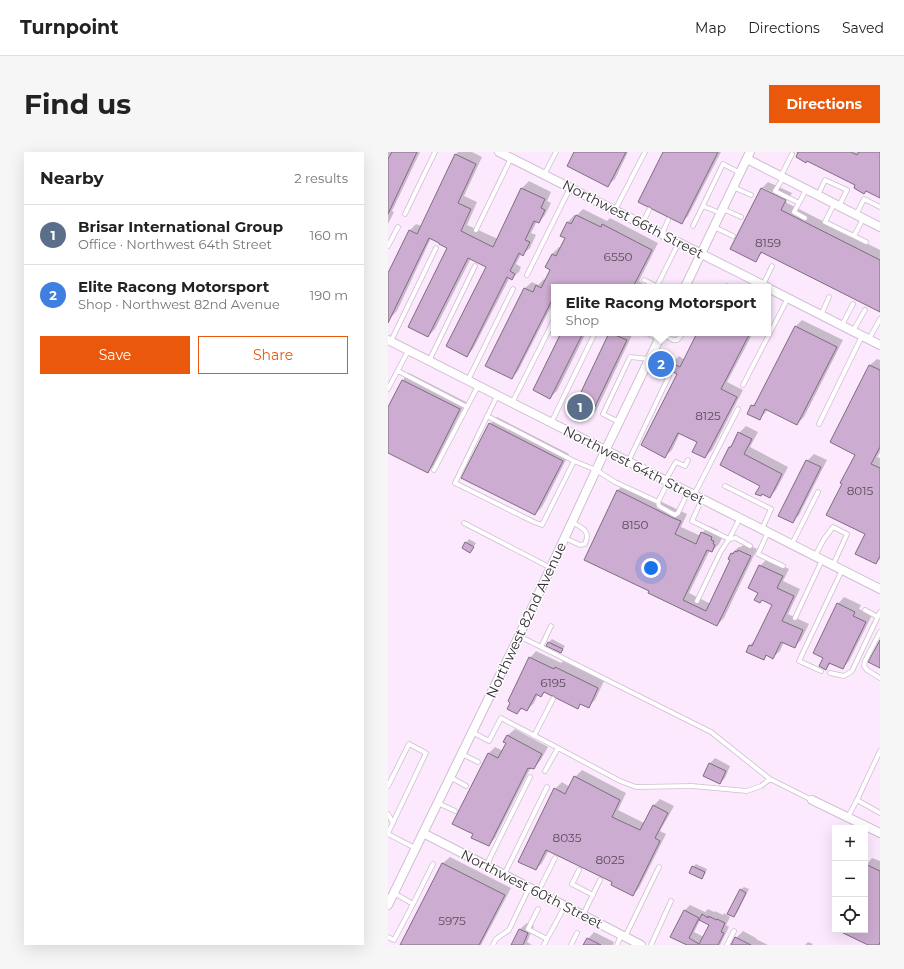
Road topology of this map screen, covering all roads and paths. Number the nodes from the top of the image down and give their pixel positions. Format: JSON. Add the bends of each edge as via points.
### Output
{"nodes":[{"id":1,"x":435,"y":152,"type":"edge"},
{"id":2,"x":499,"y":152,"type":"edge"},
{"id":3,"x":556,"y":152,"type":"edge"},
{"id":4,"x":644,"y":152,"type":"edge"},
{"id":5,"x":792,"y":154,"type":"dead end"},
{"id":6,"x":748,"y":156,"type":"edge"},
{"id":7,"x":511,"y":158,"type":"junction"},
{"id":8,"x":740,"y":173,"type":"junction"},
{"id":9,"x":544,"y":175,"type":"junction"},
{"id":10,"x":782,"y":177,"type":"junction"},
{"id":11,"x":733,"y":186,"type":"junction"},
{"id":12,"x":571,"y":188,"type":"junction"},
{"id":13,"x":806,"y":190,"type":"junction"},
{"id":14,"x":751,"y":195,"type":"dead end"},
{"id":15,"x":818,"y":196,"type":"junction"},
{"id":16,"x":799,"y":203,"type":"junction"},
{"id":17,"x":837,"y":205,"type":"junction"},
{"id":18,"x":703,"y":206,"type":"junction"},
{"id":19,"x":880,"y":207,"type":"edge"},
{"id":20,"x":615,"y":210,"type":"junction"},
{"id":21,"x":649,"y":210,"type":"dead end"},
{"id":22,"x":722,"y":211,"type":"junction"},
{"id":23,"x":405,"y":214,"type":"dead end"},
{"id":24,"x":742,"y":217,"type":"dead end"},
{"id":25,"x":860,"y":217,"type":"junction"},
{"id":26,"x":805,"y":218,"type":"dead end"},
{"id":27,"x":668,"y":220,"type":"dead end"},
{"id":28,"x":642,"y":224,"type":"junction"},
{"id":29,"x":693,"y":226,"type":"dead end"},
{"id":30,"x":880,"y":226,"type":"edge"},
{"id":31,"x":398,"y":227,"type":"dead end"},
{"id":32,"x":714,"y":227,"type":"junction"},
{"id":33,"x":476,"y":230,"type":"dead end"},
{"id":34,"x":662,"y":234,"type":"junction"},
{"id":35,"x":733,"y":236,"type":"dead end"},
{"id":36,"x":854,"y":236,"type":"junction"},
{"id":37,"x":679,"y":242,"type":"junction"},
{"id":38,"x":866,"y":242,"type":"dead end"},
{"id":39,"x":388,"y":246,"type":"edge"},
{"id":40,"x":436,"y":248,"type":"dead end"},
{"id":41,"x":701,"y":253,"type":"junction"},
{"id":42,"x":475,"y":266,"type":"dead end"},
{"id":43,"x":772,"y":266,"type":"dead end"},
{"id":44,"x":527,"y":275,"type":"dead end"},
{"id":45,"x":644,"y":280,"type":"dead end"},
{"id":46,"x":652,"y":284,"type":"edge"},
{"id":47,"x":659,"y":284,"type":"edge"},
{"id":48,"x":686,"y":284,"type":"edge"},
{"id":49,"x":762,"y":284,"type":"edge"},
{"id":50,"x":767,"y":284,"type":"edge"},
{"id":51,"x":513,"y":289,"type":"dead end"},
{"id":52,"x":771,"y":289,"type":"edge"},
{"id":53,"x":830,"y":297,"type":"dead end"},
{"id":54,"x":788,"y":298,"type":"junction"},
{"id":55,"x":853,"y":304,"type":"dead end"},
{"id":56,"x":865,"y":310,"type":"dead end"},
{"id":57,"x":821,"y":314,"type":"junction"},
{"id":58,"x":880,"y":319,"type":"edge"},
{"id":59,"x":842,"y":325,"type":"junction"},
{"id":60,"x":551,"y":326,"type":"edge"},
{"id":61,"x":771,"y":331,"type":"edge"},
{"id":62,"x":853,"y":331,"type":"junction"},
{"id":63,"x":594,"y":336,"type":"edge"},
{"id":64,"x":661,"y":336,"type":"edge"},
{"id":65,"x":681,"y":336,"type":"edge"},
{"id":66,"x":768,"y":336,"type":"edge"},
{"id":67,"x":866,"y":338,"type":"junction"},
{"id":68,"x":389,"y":341,"type":"edge"},
{"id":69,"x":880,"y":345,"type":"edge"},
{"id":70,"x":408,"y":351,"type":"junction"},
{"id":71,"x":429,"y":361,"type":"junction"},
{"id":72,"x":648,"y":362,"type":"junction"},
{"id":73,"x":398,"y":371,"type":"junction"},
{"id":74,"x":467,"y":381,"type":"junction"},
{"id":75,"x":743,"y":385,"type":"dead end"},
{"id":76,"x":478,"y":386,"type":"junction"},
{"id":77,"x":388,"y":389,"type":"edge"},
{"id":78,"x":497,"y":396,"type":"junction"},
{"id":79,"x":512,"y":403,"type":"junction"},
{"id":80,"x":467,"y":407,"type":"junction"},
{"id":81,"x":738,"y":409,"type":"dead end"},
{"id":82,"x":488,"y":416,"type":"junction"},
{"id":83,"x":619,"y":422,"type":"junction"},
{"id":84,"x":551,"y":423,"type":"junction"},
{"id":85,"x":819,"y":424,"type":"dead end"},
{"id":86,"x":605,"y":451,"type":"junction"},
{"id":87,"x":688,"y":460,"type":"dead end"},
{"id":88,"x":574,"y":461,"type":"junction"},
{"id":89,"x":628,"y":462,"type":"junction"},
{"id":90,"x":434,"y":470,"type":"dead end"},
{"id":91,"x":596,"y":470,"type":"junction"},
{"id":92,"x":666,"y":482,"type":"junction"},
{"id":93,"x":725,"y":486,"type":"dead end"},
{"id":94,"x":818,"y":492,"type":"dead end"},
{"id":95,"x":691,"y":494,"type":"junction"},
{"id":96,"x":702,"y":499,"type":"junction"},
{"id":97,"x":658,"y":502,"type":"junction"},
{"id":98,"x":740,"y":518,"type":"junction"},
{"id":99,"x":572,"y":522,"type":"junction"},
{"id":100,"x":464,"y":523,"type":"dead end"},
{"id":101,"x":765,"y":531,"type":"junction"},
{"id":102,"x":565,"y":538,"type":"junction"},
{"id":103,"x":729,"y":539,"type":"junction"},
{"id":104,"x":792,"y":545,"type":"junction"},
{"id":105,"x":750,"y":546,"type":"dead end"},
{"id":106,"x":819,"y":558,"type":"junction"},
{"id":107,"x":833,"y":565,"type":"junction"},
{"id":108,"x":784,"y":566,"type":"dead end"},
{"id":109,"x":551,"y":568,"type":"junction"},
{"id":110,"x":842,"y":570,"type":"junction"},
{"id":111,"x":880,"y":588,"type":"edge"},
{"id":112,"x":696,"y":601,"type":"dead end"},
{"id":113,"x":865,"y":610,"type":"dead end"},
{"id":114,"x":880,"y":612,"type":"edge"},
{"id":115,"x":878,"y":617,"type":"junction"},
{"id":116,"x":795,"y":618,"type":"dead end"},
{"id":117,"x":551,"y":626,"type":"dead end"},
{"id":118,"x":880,"y":632,"type":"edge"},
{"id":119,"x":520,"y":636,"type":"junction"},
{"id":120,"x":541,"y":647,"type":"junction"},
{"id":121,"x":821,"y":672,"type":"dead end"},
{"id":122,"x":830,"y":673,"type":"dead end"},
{"id":123,"x":880,"y":678,"type":"edge"},
{"id":124,"x":553,"y":699,"type":"dead end"},
{"id":125,"x":472,"y":732,"type":"junction"},
{"id":126,"x":534,"y":736,"type":"junction"},
{"id":127,"x":558,"y":748,"type":"junction"},
{"id":128,"x":880,"y":751,"type":"edge"},
{"id":129,"x":462,"y":754,"type":"junction"},
{"id":130,"x":478,"y":762,"type":"dead end"},
{"id":131,"x":545,"y":771,"type":"dead end"},
{"id":132,"x":450,"y":777,"type":"junction"},
{"id":133,"x":530,"y":777,"type":"dead end"},
{"id":134,"x":770,"y":779,"type":"junction"},
{"id":135,"x":388,"y":786,"type":"edge"},
{"id":136,"x":466,"y":786,"type":"dead end"},
{"id":137,"x":547,"y":787,"type":"dead end"},
{"id":138,"x":812,"y":800,"type":"joint"},
{"id":139,"x":857,"y":800,"type":"junction"},
{"id":140,"x":438,"y":803,"type":"junction"},
{"id":141,"x":455,"y":811,"type":"dead end"},
{"id":142,"x":880,"y":813,"type":"edge"},
{"id":143,"x":388,"y":814,"type":"edge"},
{"id":144,"x":848,"y":817,"type":"junction"},
{"id":145,"x":392,"y":823,"type":"junction"},
{"id":146,"x":388,"y":833,"type":"edge"},
{"id":147,"x":423,"y":833,"type":"junction"},
{"id":148,"x":880,"y":833,"type":"edge"},
{"id":149,"x":416,"y":848,"type":"junction"},
{"id":150,"x":555,"y":858,"type":"dead end"},
{"id":151,"x":433,"y":864,"type":"dead end"},
{"id":152,"x":486,"y":866,"type":"junction"},
{"id":153,"x":659,"y":867,"type":"dead end"},
{"id":154,"x":579,"y":870,"type":"dead end"},
{"id":155,"x":504,"y":875,"type":"junction"},
{"id":156,"x":600,"y":880,"type":"dead end"},
{"id":157,"x":529,"y":888,"type":"junction"},
{"id":158,"x":538,"y":892,"type":"junction"},
{"id":159,"x":394,"y":893,"type":"junction"},
{"id":160,"x":593,"y":895,"type":"junction"},
{"id":161,"x":671,"y":901,"type":"dead end"},
{"id":162,"x":413,"y":904,"type":"junction"},
{"id":163,"x":388,"y":905,"type":"edge"},
{"id":164,"x":565,"y":906,"type":"junction"},
{"id":165,"x":538,"y":909,"type":"dead end"},
{"id":166,"x":583,"y":915,"type":"junction"},
{"id":167,"x":734,"y":931,"type":"dead end"},
{"id":168,"x":577,"y":933,"type":"dead end"},
{"id":169,"x":623,"y":936,"type":"junction"},
{"id":170,"x":388,"y":937,"type":"edge"},
{"id":171,"x":547,"y":939,"type":"junction"},
{"id":172,"x":493,"y":945,"type":"edge"},
{"id":173,"x":544,"y":945,"type":"edge"},
{"id":174,"x":571,"y":945,"type":"edge"},
{"id":175,"x":617,"y":945,"type":"edge"},
{"id":176,"x":639,"y":945,"type":"edge"},
{"id":177,"x":651,"y":945,"type":"edge"},
{"id":178,"x":727,"y":945,"type":"edge"}],
"edges":[{"from":1,"to":23,"type":"lane"},
{"from":2,"to":7,"type":"street","name":"Northwest 66th Street"},
{"from":3,"to":9,"type":"lane"},
{"from":4,"to":20,"type":"lane"},
{"from":5,"to":10,"type":"lane"},
{"from":6,"to":8,"type":"street"},
{"from":6,"to":10,"type":"street"},
{"from":7,"to":9,"type":"street","name":"Northwest 66th Street"},
{"from":7,"to":33,"type":"lane"},
{"from":8,"to":11,"type":"street"},
{"from":8,"to":18,"type":"lane","via":[[723,164]]},
{"from":9,"to":12,"type":"street","name":"Northwest 66th Street"},
{"from":10,"to":13,"type":"street"},
{"from":10,"to":16,"type":"lane","via":[[775,191]]},
{"from":11,"to":14,"type":"lane"},
{"from":11,"to":22,"type":"street"},
{"from":12,"to":20,"type":"street","name":"Northwest 66th Street"},
{"from":12,"to":44,"type":"lane"},
{"from":13,"to":15,"type":"street"},
{"from":13,"to":16,"type":"lane"},
{"from":15,"to":17,"type":"street"},
{"from":15,"to":17,"type":"lane","via":[[825,180],[847,190]]},
{"from":16,"to":26,"type":"lane","via":[[794,212]]},
{"from":17,"to":25,"type":"street"},
{"from":17,"to":36,"type":"lane","via":[[825,222]]},
{"from":18,"to":22,"type":"lane"},
{"from":18,"to":29,"type":"lane"},
{"from":19,"to":25,"type":"lane","via":[[864,199]]},
{"from":20,"to":28,"type":"street","name":"Northwest 66th Street"},
{"from":21,"to":28,"type":"lane"},
{"from":22,"to":24,"type":"lane"},
{"from":22,"to":32,"type":"street"},
{"from":25,"to":30,"type":"street"},
{"from":25,"to":36,"type":"lane"},
{"from":27,"to":34,"type":"lane"},
{"from":28,"to":34,"type":"street","name":"Northwest 66th Street"},
{"from":31,"to":39,"type":"lane"},
{"from":32,"to":35,"type":"lane"},
{"from":32,"to":41,"type":"street"},
{"from":34,"to":37,"type":"street","name":"Northwest 66th Street"},
{"from":36,"to":38,"type":"lane"},
{"from":37,"to":41,"type":"street","name":"Northwest 66th Street"},
{"from":37,"to":47,"type":"lane"},
{"from":40,"to":68,"type":"lane"},
{"from":41,"to":48,"type":"street"},
{"from":41,"to":49,"type":"street","name":"Northwest 66th Street"},
{"from":42,"to":71,"type":"lane"},
{"from":43,"to":50,"type":"lane"},
{"from":45,"to":46,"type":"lane"},
{"from":51,"to":74,"type":"lane"},
{"from":52,"to":54,"type":"street","name":"Northwest 66th Street"},
{"from":53,"to":57,"type":"lane"},
{"from":54,"to":57,"type":"street","name":"Northwest 66th Street"},
{"from":54,"to":61,"type":"lane"},
{"from":55,"to":59,"type":"lane"},
{"from":56,"to":62,"type":"lane"},
{"from":57,"to":59,"type":"street","name":"Northwest 66th Street"},
{"from":58,"to":67,"type":"lane"},
{"from":59,"to":62,"type":"street","name":"Northwest 66th Street"},
{"from":60,"to":79,"type":"lane"},
{"from":62,"to":67,"type":"street","name":"Northwest 66th Street"},
{"from":63,"to":84,"type":"lane"},
{"from":64,"to":65,"type":"lane","via":[[672,340]]},
{"from":64,"to":72,"type":"street","name":"Northwest 82nd Avenue"},
{"from":66,"to":75,"type":"lane"},
{"from":67,"to":69,"type":"street","name":"Northwest 66th Street"},
{"from":67,"to":85,"type":"lane"},
{"from":68,"to":70,"type":"street","name":"Northwest 64th Street"},
{"from":70,"to":71,"type":"street","name":"Northwest 64th Street"},
{"from":70,"to":73,"type":"lane"},
{"from":71,"to":74,"type":"street","name":"Northwest 64th Street"},
{"from":72,"to":83,"type":"street","name":"Northwest 82nd Avenue"},
{"from":72,"to":83,"type":"lane","via":[[630,357],[603,414]]},
{"from":72,"to":89,"type":"lane","via":[[669,376]]},
{"from":73,"to":77,"type":"lane"},
{"from":73,"to":80,"type":"lane"},
{"from":74,"to":76,"type":"street","name":"Northwest 64th Street"},
{"from":76,"to":78,"type":"street","name":"Northwest 64th Street"},
{"from":76,"to":80,"type":"lane"},
{"from":78,"to":79,"type":"street","name":"Northwest 64th Street"},
{"from":78,"to":82,"type":"lane"},
{"from":79,"to":84,"type":"street","name":"Northwest 64th Street"},
{"from":80,"to":90,"type":"lane"},
{"from":81,"to":95,"type":"lane"},
{"from":82,"to":88,"type":"lane"},
{"from":82,"to":88,"type":"lane","via":[[455,483],[542,525]]},
{"from":83,"to":86,"type":"street","name":"Northwest 82nd Avenue"},
{"from":84,"to":86,"type":"street","name":"Northwest 64th Street"},
{"from":86,"to":89,"type":"street","name":"Northwest 64th Street"},
{"from":86,"to":91,"type":"street","name":"Northwest 82nd Avenue"},
{"from":87,"to":92,"type":"lane","via":[[685,466],[676,462]]},
{"from":88,"to":91,"type":"lane"},
{"from":89,"to":92,"type":"street","name":"Northwest 64th Street"},
{"from":91,"to":97,"type":"lane"},
{"from":91,"to":99,"type":"street","name":"Northwest 82nd Avenue"},
{"from":92,"to":95,"type":"street","name":"Northwest 64th Street"},
{"from":92,"to":97,"type":"lane"},
{"from":93,"to":101,"type":"lane","via":[[771,509]]},
{"from":94,"to":104,"type":"lane"},
{"from":95,"to":96,"type":"street","name":"Northwest 64th Street"},
{"from":95,"to":97,"type":"lane","via":[[675,515],[659,506]]},
{"from":96,"to":98,"type":"street","name":"Northwest 64th Street"},
{"from":96,"to":103,"type":"lane","via":[[692,521]]},
{"from":98,"to":101,"type":"street","name":"Northwest 64th Street"},
{"from":98,"to":103,"type":"lane"},
{"from":99,"to":102,"type":"street","name":"Northwest 82nd Avenue"},
{"from":99,"to":102,"type":"lane","via":[[585,530],[585,544],[580,545]]},
{"from":100,"to":109,"type":"lane"},
{"from":101,"to":104,"type":"street","name":"Northwest 64th Street"},
{"from":101,"to":108,"type":"lane","via":[[758,554]]},
{"from":102,"to":109,"type":"street","name":"Northwest 82nd Avenue"},
{"from":103,"to":105,"type":"lane","via":[[736,538]]},
{"from":103,"to":112,"type":"lane"},
{"from":104,"to":106,"type":"street","name":"Northwest 64th Street"},
{"from":106,"to":107,"type":"street","name":"Northwest 64th Street"},
{"from":106,"to":107,"type":"lane","via":[[824,539],[833,527],[847,534]]},
{"from":106,"to":116,"type":"lane"},
{"from":107,"to":110,"type":"street","name":"Northwest 64th Street"},
{"from":109,"to":119,"type":"street","name":"Northwest 82nd Avenue"},
{"from":110,"to":111,"type":"street","name":"Northwest 64th Street"},
{"from":110,"to":121,"type":"lane","via":[[799,661]]},
{"from":113,"to":115,"type":"lane"},
{"from":114,"to":115,"type":"lane"},
{"from":115,"to":122,"type":"lane","via":[[852,671],[844,676]]},
{"from":117,"to":120,"type":"lane"},
{"from":118,"to":123,"type":"lane","via":[[864,666]]},
{"from":119,"to":120,"type":"lane"},
{"from":119,"to":125,"type":"street","name":"Northwest 82nd Avenue"},
{"from":120,"to":134,"type":"lane","via":[[711,732]]},
{"from":124,"to":126,"type":"lane"},
{"from":125,"to":126,"type":"lane","via":[[489,741],[501,718]]},
{"from":125,"to":129,"type":"street","name":"Northwest 82nd Avenue"},
{"from":126,"to":127,"type":"lane"},
{"from":127,"to":131,"type":"lane"},
{"from":127,"to":134,"type":"lane","via":[[636,787],[692,786],[748,791]]},
{"from":128,"to":139,"type":"lane"},
{"from":129,"to":130,"type":"lane"},
{"from":129,"to":132,"type":"street","name":"Northwest 82nd Avenue"},
{"from":132,"to":136,"type":"lane"},
{"from":132,"to":140,"type":"street","name":"Northwest 82nd Avenue"},
{"from":133,"to":152,"type":"lane"},
{"from":134,"to":138,"type":"lane"},
{"from":135,"to":145,"type":"lane","via":[[409,744],[426,753]]},
{"from":137,"to":155,"type":"lane"},
{"from":138,"to":144,"type":"street"},
{"from":139,"to":142,"type":"lane"},
{"from":139,"to":144,"type":"lane"},
{"from":140,"to":141,"type":"lane"},
{"from":140,"to":147,"type":"street","name":"Northwest 82nd Avenue"},
{"from":143,"to":145,"type":"lane"},
{"from":144,"to":148,"type":"street"},
{"from":145,"to":146,"type":"lane"},
{"from":146,"to":149,"type":"lane"},
{"from":147,"to":149,"type":"street","name":"Northwest 82nd Avenue"},
{"from":147,"to":152,"type":"street","name":"Northwest 60th Street"},
{"from":149,"to":159,"type":"street","name":"Northwest 82nd Avenue"},
{"from":150,"to":158,"type":"lane"},
{"from":151,"to":162,"type":"lane"},
{"from":152,"to":155,"type":"street","name":"Northwest 60th Street"},
{"from":153,"to":169,"type":"lane"},
{"from":154,"to":160,"type":"lane","via":[[572,884]]},
{"from":155,"to":157,"type":"street","name":"Northwest 60th Street"},
{"from":156,"to":160,"type":"lane"},
{"from":157,"to":158,"type":"street","name":"Northwest 60th Street"},
{"from":157,"to":172,"type":"lane","via":[[509,930],[496,938]]},
{"from":158,"to":164,"type":"street","name":"Northwest 60th Street"},
{"from":159,"to":162,"type":"lane"},
{"from":159,"to":163,"type":"street","name":"Northwest 82nd Avenue"},
{"from":160,"to":166,"type":"lane"},
{"from":161,"to":177,"type":"lane"},
{"from":162,"to":170,"type":"lane","via":[[394,940]]},
{"from":164,"to":166,"type":"street","name":"Northwest 60th Street"},
{"from":164,"to":171,"type":"lane"},
{"from":165,"to":171,"type":"lane","via":[[528,929]]},
{"from":166,"to":169,"type":"street","name":"Northwest 60th Street"},
{"from":167,"to":178,"type":"lane"},
{"from":168,"to":174,"type":"lane"},
{"from":169,"to":175,"type":"lane"},
{"from":169,"to":176,"type":"street","name":"Northwest 60th Street"},
{"from":171,"to":173,"type":"lane"}]}
